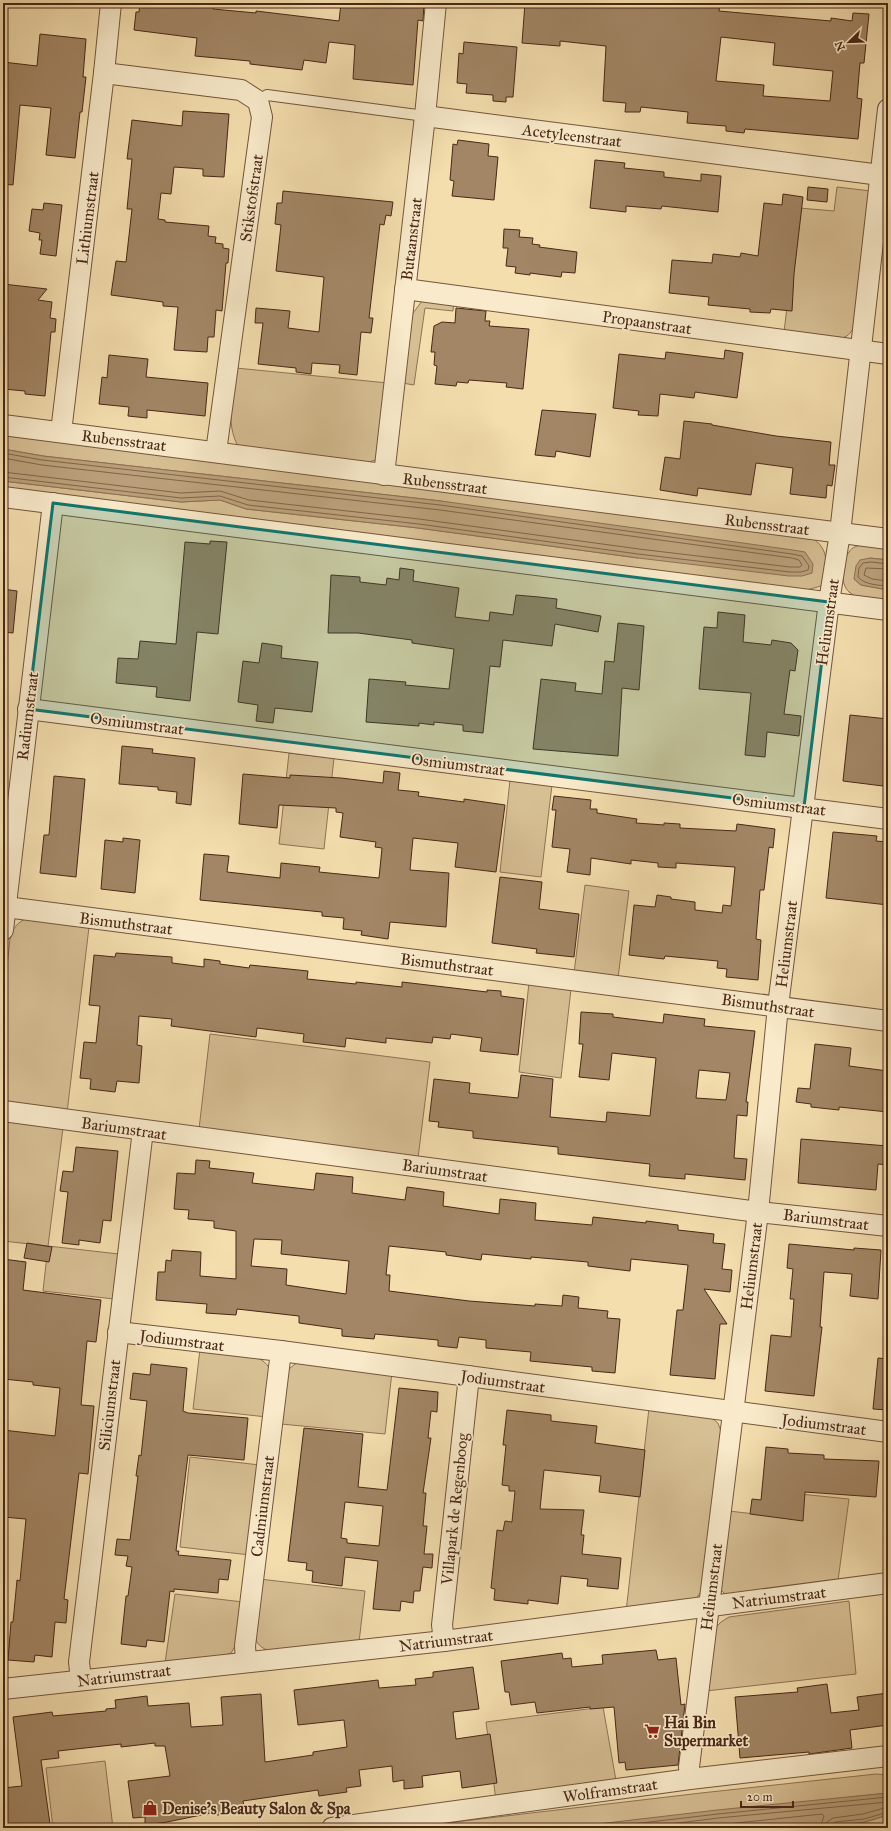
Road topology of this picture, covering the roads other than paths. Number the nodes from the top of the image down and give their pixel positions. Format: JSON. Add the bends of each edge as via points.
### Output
{"nodes":[{"id":1,"x":111,"y":3,"type":"edge"},
{"id":2,"x":436,"y":3,"type":"edge"},
{"id":3,"x":104,"y":73,"type":"junction"},
{"id":4,"x":258,"y":101,"type":"junction"},
{"id":5,"x":888,"y":109,"type":"edge"},
{"id":6,"x":425,"y":116,"type":"junction"},
{"id":7,"x":884,"y":176,"type":"edge"},
{"id":8,"x":405,"y":289,"type":"junction"},
{"id":9,"x":860,"y":351,"type":"junction"},
{"id":10,"x":888,"y":354,"type":"edge"},
{"id":11,"x":3,"y":425,"type":"edge"},
{"id":12,"x":61,"y":432,"type":"junction"},
{"id":13,"x":216,"y":452,"type":"junction"},
{"id":14,"x":384,"y":475,"type":"junction"},
{"id":15,"x":3,"y":497,"type":"edge"},
{"id":16,"x":53,"y":503,"type":"junction"},
{"id":17,"x":840,"y":533,"type":"junction"},
{"id":18,"x":888,"y":539,"type":"edge"},
{"id":19,"x":829,"y":602,"type":"junction"},
{"id":20,"x":888,"y":610,"type":"edge"},
{"id":21,"x":28,"y":709,"type":"junction"},
{"id":22,"x":804,"y":807,"type":"junction"},
{"id":23,"x":888,"y":819,"type":"edge"},
{"id":24,"x":6,"y":907,"type":"junction"},
{"id":25,"x":3,"y":930,"type":"edge"},
{"id":26,"x":778,"y":1006,"type":"junction"},
{"id":27,"x":888,"y":1021,"type":"edge"},
{"id":28,"x":3,"y":1112,"type":"edge"},
{"id":29,"x":143,"y":1130,"type":"junction"},
{"id":30,"x":758,"y":1212,"type":"junction"},
{"id":31,"x":888,"y":1226,"type":"edge"},
{"id":32,"x":118,"y":1332,"type":"junction"},
{"id":33,"x":281,"y":1351,"type":"junction"},
{"id":34,"x":469,"y":1376,"type":"junction"},
{"id":35,"x":733,"y":1412,"type":"junction"},
{"id":36,"x":888,"y":1432,"type":"edge"},
{"id":37,"x":888,"y":1583,"type":"edge"},
{"id":38,"x":708,"y":1606,"type":"junction"},
{"id":39,"x":444,"y":1641,"type":"junction"},
{"id":40,"x":246,"y":1661,"type":"junction"},
{"id":41,"x":81,"y":1680,"type":"junction"},
{"id":42,"x":3,"y":1689,"type":"edge"},
{"id":43,"x":888,"y":1756,"type":"edge"},
{"id":44,"x":690,"y":1779,"type":"junction"},
{"id":45,"x":332,"y":1828,"type":"edge"}],
"edges":[{"from":1,"to":3,"type":"street","name":"Lithiumstraat"},
{"from":2,"to":6,"type":"street","name":"Butaanstraat"},
{"from":3,"to":4,"type":"street","via":[[241,90]]},
{"from":3,"to":12,"type":"street","name":"Lithiumstraat"},
{"from":4,"to":6,"type":"lane","name":"Acetyleenstraat","via":[[267,94]]},
{"from":4,"to":13,"type":"street","name":"Stikstofstraat","via":[[262,117]]},
{"from":5,"to":7,"type":"street","name":"Heliumstraat"},
{"from":6,"to":7,"type":"street","name":"Acetyleenstraat"},
{"from":6,"to":8,"type":"street","name":"Butaanstraat"},
{"from":7,"to":9,"type":"street","name":"Heliumstraat"},
{"from":8,"to":9,"type":"street","name":"Propaanstraat"},
{"from":8,"to":14,"type":"street","name":"Butaanstraat"},
{"from":9,"to":10,"type":"street","name":"Propaanstraat"},
{"from":9,"to":17,"type":"street","name":"Heliumstraat"},
{"from":11,"to":12,"type":"street","name":"Rubensstraat"},
{"from":12,"to":13,"type":"street","name":"Rubensstraat"},
{"from":13,"to":14,"type":"street","name":"Rubensstraat"},
{"from":14,"to":17,"type":"street","name":"Rubensstraat"},
{"from":15,"to":16,"type":"street"},
{"from":16,"to":19,"type":"street"},
{"from":16,"to":21,"type":"street","name":"Radiumstraat"},
{"from":17,"to":18,"type":"street","name":"Rubensstraat"},
{"from":17,"to":19,"type":"street","name":"Heliumstraat"},
{"from":19,"to":20,"type":"street"},
{"from":19,"to":22,"type":"street","name":"Heliumstraat"},
{"from":21,"to":22,"type":"street","name":"Osmiumstraat"},
{"from":21,"to":24,"type":"street","name":"Radiumstraat"},
{"from":22,"to":23,"type":"street","name":"Osmiumstraat"},
{"from":22,"to":26,"type":"street","name":"Heliumstraat"},
{"from":24,"to":25,"type":"street","name":"Radiumstraat"},
{"from":24,"to":26,"type":"street","name":"Bismuthstraat"},
{"from":26,"to":27,"type":"street","name":"Bismuthstraat"},
{"from":26,"to":30,"type":"street","name":"Heliumstraat"},
{"from":28,"to":29,"type":"street","name":"Bariumstraat"},
{"from":29,"to":30,"type":"street","name":"Bariumstraat"},
{"from":29,"to":32,"type":"street","name":"Siliciumstraat"},
{"from":30,"to":31,"type":"street","name":"Bariumstraat"},
{"from":30,"to":35,"type":"street","name":"Heliumstraat"},
{"from":32,"to":33,"type":"street","name":"Jodiumstraat"},
{"from":32,"to":41,"type":"street","name":"Siliciumstraat","via":[[80,1662]]},
{"from":33,"to":34,"type":"street","name":"Jodiumstraat"},
{"from":33,"to":40,"type":"street","name":"Cadmiumstraat","via":[[244,1646]]},
{"from":34,"to":35,"type":"street","name":"Jodiumstraat"},
{"from":34,"to":39,"type":"street","name":"Villapark de Regenboog","via":[[442,1625]]},
{"from":35,"to":36,"type":"street","name":"Jodiumstraat"},
{"from":35,"to":38,"type":"street","name":"Heliumstraat"},
{"from":37,"to":38,"type":"street","name":"Natriumstraat"},
{"from":38,"to":39,"type":"street","name":"Natriumstraat"},
{"from":38,"to":44,"type":"street","name":"Heliumstraat","via":[[689,1767]]},
{"from":39,"to":40,"type":"street","name":"Natriumstraat"},
{"from":40,"to":41,"type":"street","name":"Natriumstraat"},
{"from":41,"to":42,"type":"street","name":"Natriumstraat"},
{"from":43,"to":44,"type":"street","name":"Wolframstraat"},
{"from":44,"to":45,"type":"street","name":"Wolframstraat"}]}
